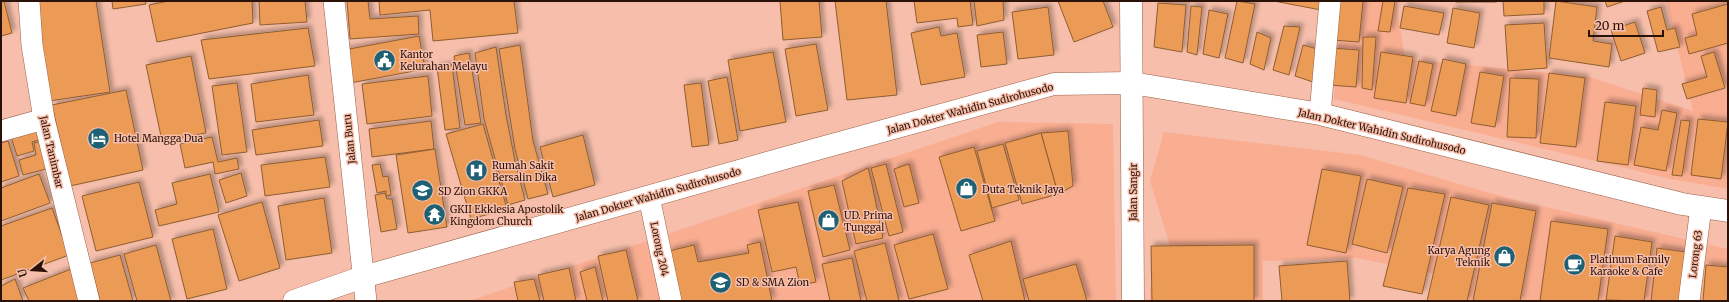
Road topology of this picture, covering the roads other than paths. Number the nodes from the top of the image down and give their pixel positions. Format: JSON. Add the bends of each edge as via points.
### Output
{"nodes":[{"id":1,"x":29,"y":1,"type":"edge"},
{"id":2,"x":334,"y":1,"type":"edge"},
{"id":3,"x":1131,"y":1,"type":"edge"},
{"id":4,"x":1330,"y":1,"type":"edge"},
{"id":5,"x":1132,"y":83,"type":"junction"},
{"id":6,"x":1320,"y":114,"type":"junction"},
{"id":7,"x":44,"y":119,"type":"junction"},
{"id":8,"x":1,"y":131,"type":"edge"},
{"id":9,"x":649,"y":197,"type":"junction"},
{"id":10,"x":1701,"y":207,"type":"junction"},
{"id":11,"x":1728,"y":211,"type":"edge"},
{"id":12,"x":363,"y":277,"type":"junction"},
{"id":13,"x":89,"y":301,"type":"edge"},
{"id":14,"x":294,"y":301,"type":"edge"},
{"id":15,"x":366,"y":301,"type":"edge"},
{"id":16,"x":671,"y":301,"type":"edge"},
{"id":17,"x":1133,"y":301,"type":"edge"},
{"id":18,"x":1689,"y":301,"type":"edge"}],
"edges":[{"from":1,"to":7,"type":"street","name":"Jalan Tanimbar","via":[[32,45]]},
{"from":2,"to":12,"type":"street","name":"Jalan Buru"},
{"from":3,"to":5,"type":"main road","name":"Jalan Sangir"},
{"from":4,"to":6,"type":"street"},
{"from":5,"to":6,"type":"main road","name":"Jalan Dokter Wahidin Sudirohusodo"},
{"from":5,"to":9,"type":"main road","name":"Jalan Dokter Wahidin Sudirohusodo","via":[[1054,84]]},
{"from":5,"to":17,"type":"main road","name":"Jalan Sangir"},
{"from":6,"to":10,"type":"main road","name":"Jalan Dokter Wahidin Sudirohusodo"},
{"from":7,"to":8,"type":"street"},
{"from":7,"to":13,"type":"street","name":"Jalan Tanimbar"},
{"from":9,"to":12,"type":"main road","name":"Jalan Dokter Wahidin Sudirohusodo"},
{"from":9,"to":16,"type":"street","name":"Lorong 204"},
{"from":10,"to":11,"type":"main road","name":"Jalan Dokter Wahidin Sudirohusodo"},
{"from":10,"to":18,"type":"street","name":"Lorong 63"},
{"from":12,"to":14,"type":"main road","name":"Jalan Dokter Wahidin Sudirohusodo"},
{"from":12,"to":15,"type":"street","name":"Jalan Buru"}]}
